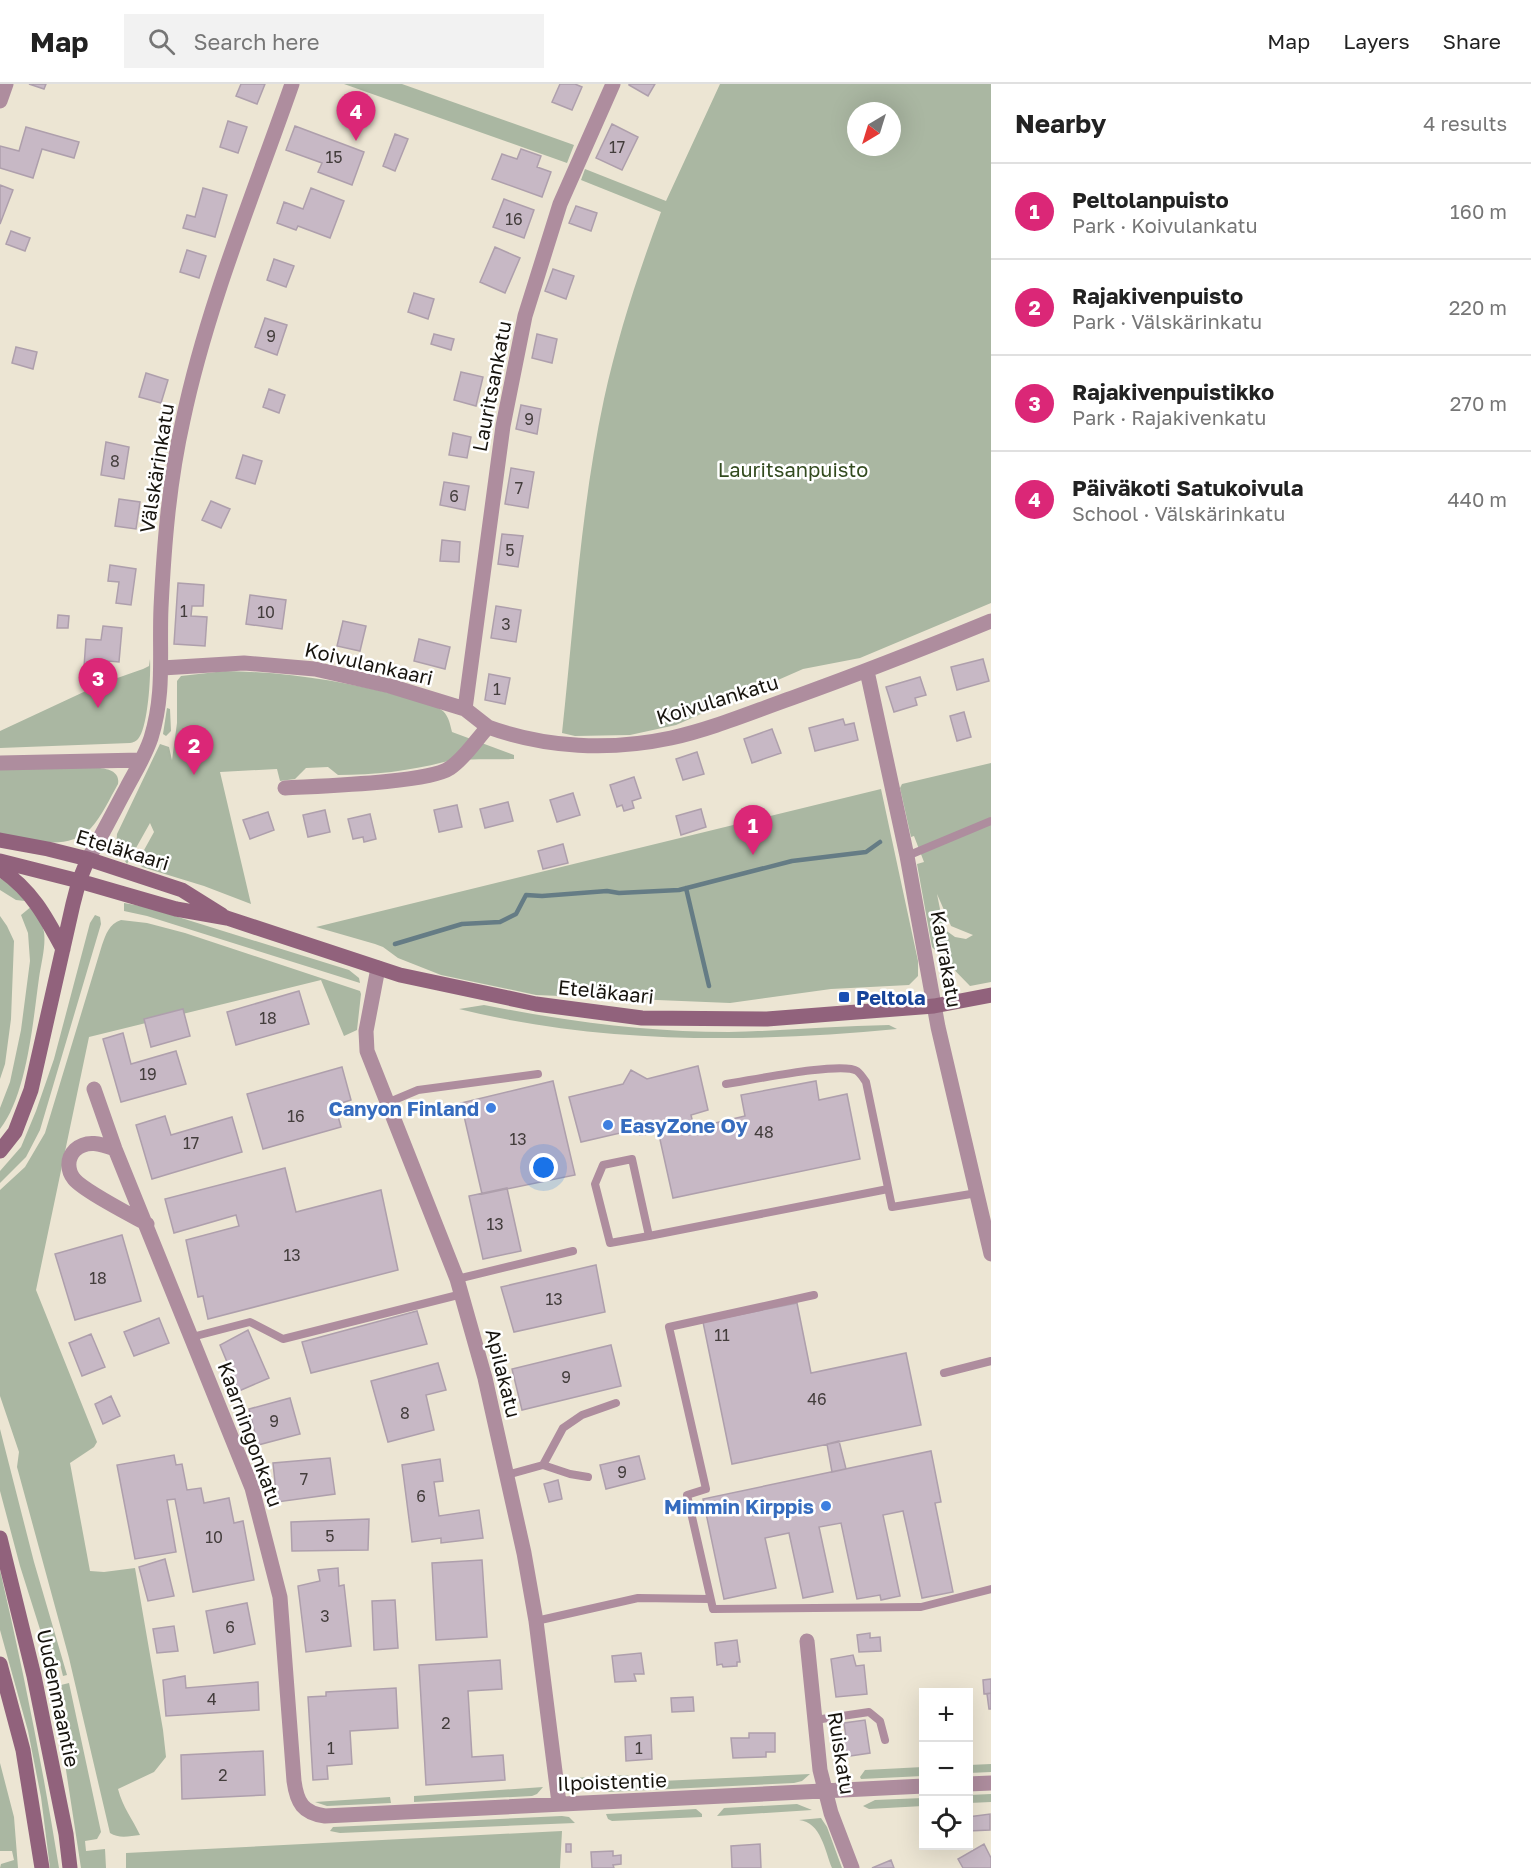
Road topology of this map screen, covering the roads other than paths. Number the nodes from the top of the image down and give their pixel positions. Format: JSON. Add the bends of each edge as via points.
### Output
{"nodes":[{"id":1,"x":6,"y":84,"type":"edge"},
{"id":2,"x":292,"y":84,"type":"edge"},
{"id":3,"x":613,"y":84,"type":"edge"},
{"id":4,"x":0,"y":101,"type":"edge"},
{"id":5,"x":991,"y":621,"type":"edge"},
{"id":6,"x":162,"y":668,"type":"junction"},
{"id":7,"x":867,"y":671,"type":"junction"},
{"id":8,"x":465,"y":709,"type":"junction"},
{"id":9,"x":488,"y":727,"type":"junction"},
{"id":10,"x":141,"y":760,"type":"junction"},
{"id":11,"x":0,"y":763,"type":"edge"},
{"id":12,"x":285,"y":788,"type":"dead end"},
{"id":13,"x":991,"y":821,"type":"edge"},
{"id":14,"x":0,"y":840,"type":"edge"},
{"id":15,"x":907,"y":856,"type":"junction"},
{"id":16,"x":88,"y":859,"type":"junction"},
{"id":17,"x":0,"y":861,"type":"edge"},
{"id":18,"x":0,"y":869,"type":"edge"},
{"id":19,"x":79,"y":880,"type":"junction"},
{"id":20,"x":227,"y":918,"type":"junction"},
{"id":21,"x":63,"y":949,"type":"junction"},
{"id":22,"x":378,"y":968,"type":"junction"},
{"id":23,"x":991,"y":995,"type":"edge"},
{"id":24,"x":934,"y":1006,"type":"junction"},
{"id":25,"x":538,"y":1074,"type":"dead end"},
{"id":26,"x":726,"y":1084,"type":"dead end"},
{"id":27,"x":94,"y":1089,"type":"dead end"},
{"id":28,"x":387,"y":1103,"type":"junction"},
{"id":29,"x":115,"y":1149,"type":"junction"},
{"id":30,"x":0,"y":1151,"type":"edge"},
{"id":31,"x":888,"y":1189,"type":"junction"},
{"id":32,"x":977,"y":1193,"type":"junction"},
{"id":33,"x":147,"y":1224,"type":"junction"},
{"id":34,"x":988,"y":1232,"type":"edge"},
{"id":35,"x":649,"y":1236,"type":"junction"},
{"id":36,"x":573,"y":1251,"type":"dead end"},
{"id":37,"x":991,"y":1254,"type":"edge"},
{"id":38,"x":457,"y":1279,"type":"junction"},
{"id":39,"x":462,"y":1294,"type":"junction"},
{"id":40,"x":814,"y":1295,"type":"dead end"},
{"id":41,"x":192,"y":1337,"type":"junction"},
{"id":42,"x":991,"y":1361,"type":"edge"},
{"id":43,"x":944,"y":1372,"type":"dead end"},
{"id":44,"x":616,"y":1403,"type":"dead end"},
{"id":45,"x":543,"y":1465,"type":"junction"},
{"id":46,"x":507,"y":1475,"type":"junction"},
{"id":47,"x":588,"y":1477,"type":"dead end"},
{"id":48,"x":0,"y":1538,"type":"edge"},
{"id":49,"x":991,"y":1589,"type":"edge"},
{"id":50,"x":710,"y":1599,"type":"junction"},
{"id":51,"x":536,"y":1621,"type":"junction"},
{"id":52,"x":807,"y":1641,"type":"dead end"},
{"id":53,"x":0,"y":1664,"type":"edge"},
{"id":54,"x":815,"y":1720,"type":"junction"},
{"id":55,"x":885,"y":1740,"type":"dead end"},
{"id":56,"x":991,"y":1783,"type":"edge"},
{"id":57,"x":973,"y":1784,"type":"edge"},
{"id":58,"x":919,"y":1786,"type":"edge"},
{"id":59,"x":825,"y":1792,"type":"junction"},
{"id":60,"x":559,"y":1803,"type":"junction"},
{"id":61,"x":304,"y":1808,"type":"joint"},
{"id":62,"x":42,"y":1868,"type":"edge"},
{"id":63,"x":70,"y":1868,"type":"edge"},
{"id":64,"x":852,"y":1868,"type":"edge"}],
"edges":[{"from":1,"to":4,"type":"street"},
{"from":2,"to":6,"type":"street","name":"Välskärinkatu","via":[[199,354],[183,420],[164,552]]},
{"from":3,"to":8,"type":"street","name":"Lauritsankatu","via":[[560,204],[525,316],[502,426]]},
{"from":5,"to":7,"type":"street","name":"Koivulankatu"},
{"from":6,"to":8,"type":"street","name":"Koivulankaari","via":[[244,663],[315,669]]},
{"from":6,"to":10,"type":"street","name":"Välskärinkatu","via":[[151,738]]},
{"from":7,"to":9,"type":"street","name":"Koivulankatu","via":[[704,729],[660,739],[571,745]]},
{"from":7,"to":15,"type":"street","name":"Kaurakatu"},
{"from":8,"to":9,"type":"street","name":"Koivulankaari"},
{"from":9,"to":12,"type":"street","via":[[449,769],[409,778]]},
{"from":10,"to":11,"type":"street"},
{"from":10,"to":16,"type":"street","name":"Välskärinkatu"},
{"from":13,"to":15,"type":"lane"},
{"from":14,"to":16,"type":"main road","name":"Eteläkaari"},
{"from":15,"to":24,"type":"street","name":"Kaurakatu"},
{"from":16,"to":19,"type":"main road"},
{"from":16,"to":20,"type":"main road","name":"Eteläkaari","via":[[182,890]]},
{"from":17,"to":19,"type":"main road","name":"Eteläkaari"},
{"from":18,"to":21,"type":"main road","via":[[35,900]]},
{"from":19,"to":20,"type":"main road","name":"Eteläkaari","via":[[176,909]]},
{"from":19,"to":21,"type":"main road"},
{"from":20,"to":22,"type":"main road","name":"Eteläkaari"},
{"from":21,"to":30,"type":"main road","via":[[31,1090],[15,1132]]},
{"from":22,"to":24,"type":"main road","name":"Eteläkaari","via":[[536,1004],[642,1018],[767,1019]]},
{"from":22,"to":28,"type":"street","name":"Apilakatu","via":[[366,1031],[367,1051]]},
{"from":23,"to":24,"type":"main road","name":"Eteläkaari"},
{"from":24,"to":32,"type":"street","name":"Kaurakatu"},
{"from":25,"to":28,"type":"lane","via":[[418,1090]]},
{"from":26,"to":31,"type":"lane","via":[[814,1070],[857,1071],[866,1082]]},
{"from":27,"to":29,"type":"street","name":"Kaarningonkatu"},
{"from":28,"to":38,"type":"street","name":"Apilakatu"},
{"from":29,"to":33,"type":"street","name":"Kaarningonkatu"},
{"from":29,"to":33,"type":"street","via":[[101,1144],[79,1146],[72,1152],[69,1171],[77,1183]]},
{"from":31,"to":32,"type":"lane","via":[[892,1207]]},
{"from":31,"to":35,"type":"lane"},
{"from":32,"to":34,"type":"street","name":"Kaurakatu"},
{"from":33,"to":41,"type":"street","name":"Kaarningonkatu"},
{"from":34,"to":37,"type":"street","name":"Kaurakatu"},
{"from":35,"to":35,"type":"lane","via":[[632,1159],[603,1165],[595,1184],[610,1243]]},
{"from":36,"to":38,"type":"lane"},
{"from":38,"to":39,"type":"street","name":"Apilakatu"},
{"from":39,"to":41,"type":"lane","via":[[283,1339],[250,1322]]},
{"from":39,"to":46,"type":"street","name":"Apilakatu"},
{"from":40,"to":50,"type":"lane","via":[[669,1327],[706,1489],[687,1495]]},
{"from":41,"to":61,"type":"street","name":"Kaarningonkatu","via":[[252,1488],[280,1597],[294,1781],[298,1801]]},
{"from":42,"to":43,"type":"lane"},
{"from":44,"to":45,"type":"lane","via":[[582,1415],[563,1428]]},
{"from":45,"to":46,"type":"lane"},
{"from":45,"to":47,"type":"lane"},
{"from":46,"to":51,"type":"street","name":"Apilakatu"},
{"from":48,"to":63,"type":"main road","name":"Uudenmaantie","via":[[26,1636]]},
{"from":49,"to":50,"type":"lane","via":[[921,1607],[712,1609]]},
{"from":50,"to":51,"type":"lane","via":[[638,1598]]},
{"from":51,"to":60,"type":"street","name":"Apilakatu"},
{"from":52,"to":54,"type":"street","name":"Ruiskatu"},
{"from":53,"to":62,"type":"main road","via":[[23,1750]]},
{"from":54,"to":55,"type":"lane","via":[[869,1712],[880,1721]]},
{"from":54,"to":59,"type":"street","name":"Ruiskatu"},
{"from":56,"to":57,"type":"street"},
{"from":58,"to":59,"type":"street","name":"Ilpoistentie"},
{"from":59,"to":60,"type":"street","name":"Ilpoistentie"},
{"from":59,"to":64,"type":"street","name":"Ruiskatu"},
{"from":60,"to":61,"type":"street","name":"Ilpoistentie","via":[[326,1816]]}]}
